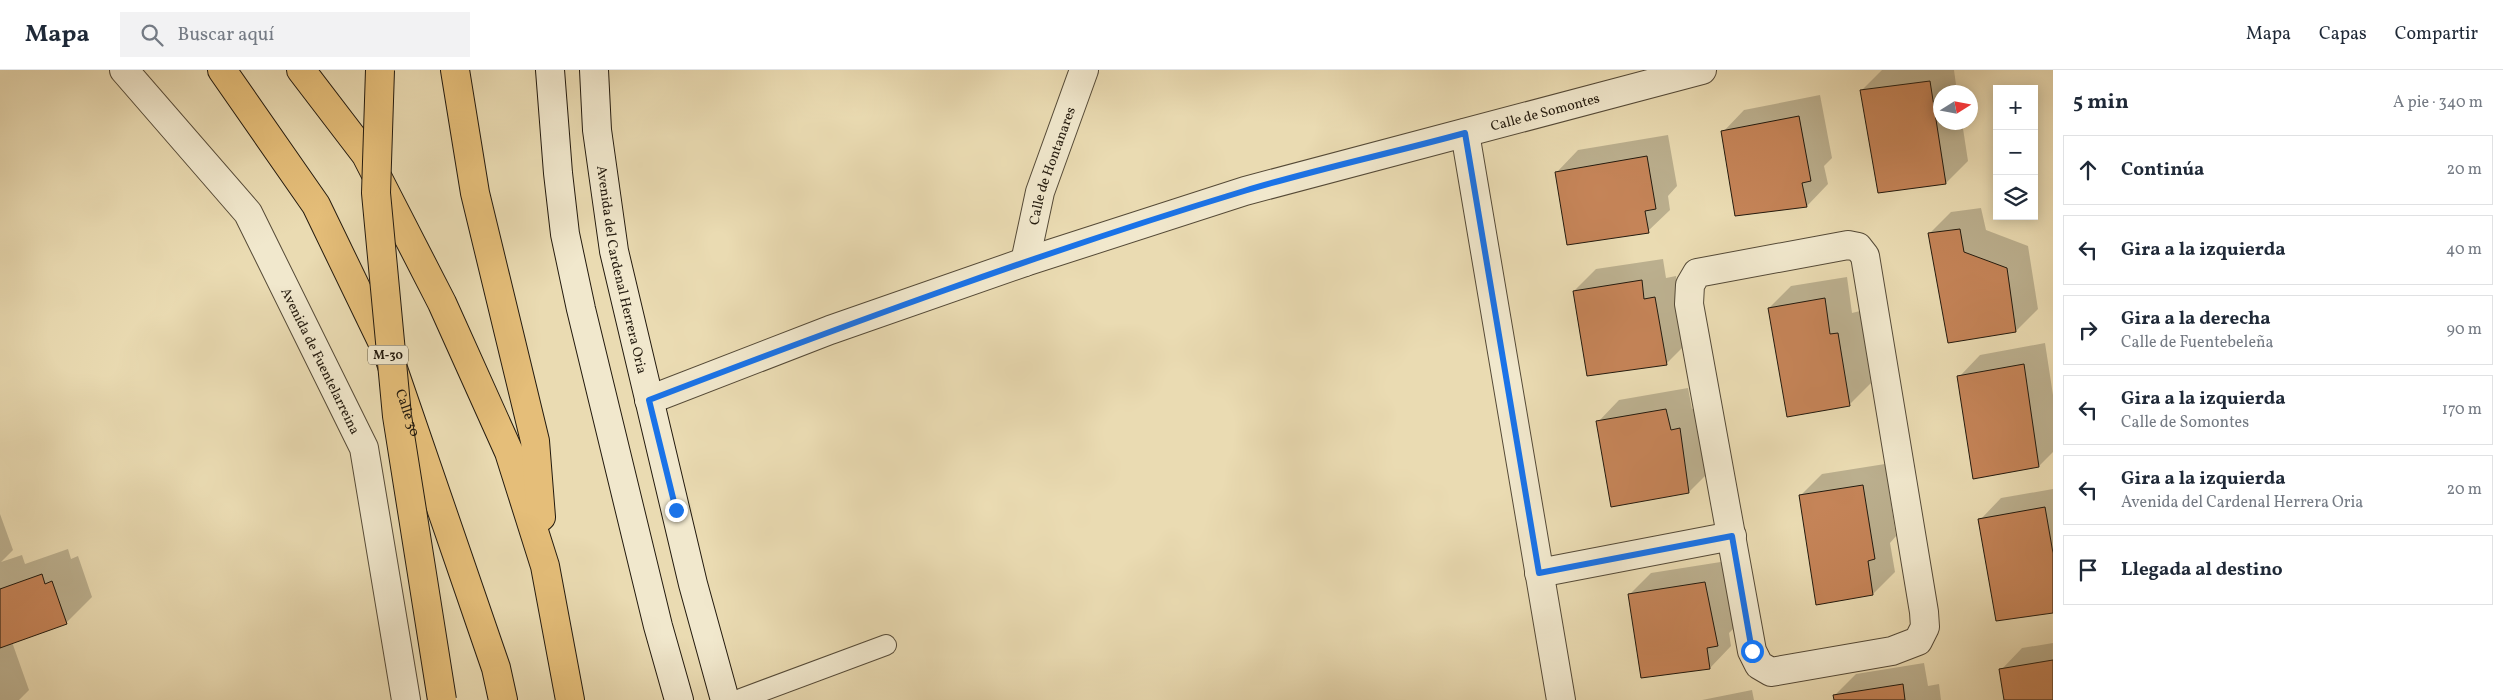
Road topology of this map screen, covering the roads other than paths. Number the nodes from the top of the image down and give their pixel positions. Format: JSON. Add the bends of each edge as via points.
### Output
{"nodes":[{"id":1,"x":124,"y":70,"type":"edge"},
{"id":2,"x":222,"y":70,"type":"edge"},
{"id":3,"x":301,"y":70,"type":"edge"},
{"id":4,"x":380,"y":70,"type":"edge"},
{"id":5,"x":455,"y":70,"type":"edge"},
{"id":6,"x":550,"y":70,"type":"edge"},
{"id":7,"x":594,"y":70,"type":"edge"},
{"id":8,"x":1084,"y":70,"type":"edge"},
{"id":9,"x":1702,"y":70,"type":"edge"},
{"id":10,"x":1465,"y":133,"type":"junction"},
{"id":11,"x":1025,"y":262,"type":"junction"},
{"id":12,"x":649,"y":400,"type":"junction"},
{"id":13,"x":1732,"y":536,"type":"junction"},
{"id":14,"x":545,"y":566,"type":"junction"},
{"id":15,"x":1539,"y":573,"type":"junction"},
{"id":16,"x":886,"y":645,"type":"dead end"},
{"id":17,"x":406,"y":700,"type":"edge"},
{"id":18,"x":442,"y":700,"type":"edge"},
{"id":19,"x":503,"y":700,"type":"edge"},
{"id":20,"x":570,"y":700,"type":"edge"},
{"id":21,"x":679,"y":700,"type":"edge"},
{"id":22,"x":725,"y":700,"type":"edge"},
{"id":23,"x":738,"y":700,"type":"edge"},
{"id":24,"x":1560,"y":700,"type":"edge"}],
"edges":[{"from":1,"to":17,"type":"street","name":"Avenida de Fuentelarreina","via":[[248,213],[364,448]]},
{"from":2,"to":19,"type":"highway","name":"Calle 30","number":"M-30","via":[[316,205],[388,354],[496,668]]},
{"from":3,"to":14,"type":"highway","via":[[366,155],[442,303],[509,452]]},
{"from":4,"to":18,"type":"highway","bridge":true,"via":[[376,193],[397,416]]},
{"from":5,"to":14,"type":"highway","via":[[475,193],[534,441]]},
{"from":6,"to":21,"type":"street","via":[[565,234],[580,309]]},
{"from":7,"to":12,"type":"street","name":"Avenida del Cardenal Herrera Oria","via":[[604,192],[614,251]]},
{"from":8,"to":11,"type":"street","name":"Calle de Hontanares","via":[[1040,192]]},
{"from":9,"to":10,"type":"street","name":"Calle de Somontes"},
{"from":10,"to":11,"type":"street","name":"Calle de Somontes","via":[[1245,191]]},
{"from":10,"to":15,"type":"street"},
{"from":11,"to":12,"type":"street","name":"Calle de Somontes","via":[[830,330]]},
{"from":12,"to":22,"type":"street","name":"Avenida del Cardenal Herrera Oria"},
{"from":13,"to":13,"type":"street","via":[[1689,304],[1690,285],[1698,273],[1848,246],[1858,248],[1865,256],[1924,612],[1925,627],[1918,641],[1892,651],[1771,672],[1765,670],[1752,651]]},
{"from":13,"to":15,"type":"street"},
{"from":14,"to":20,"type":"highway"},
{"from":15,"to":24,"type":"street"},
{"from":16,"to":23,"type":"lane"}]}
